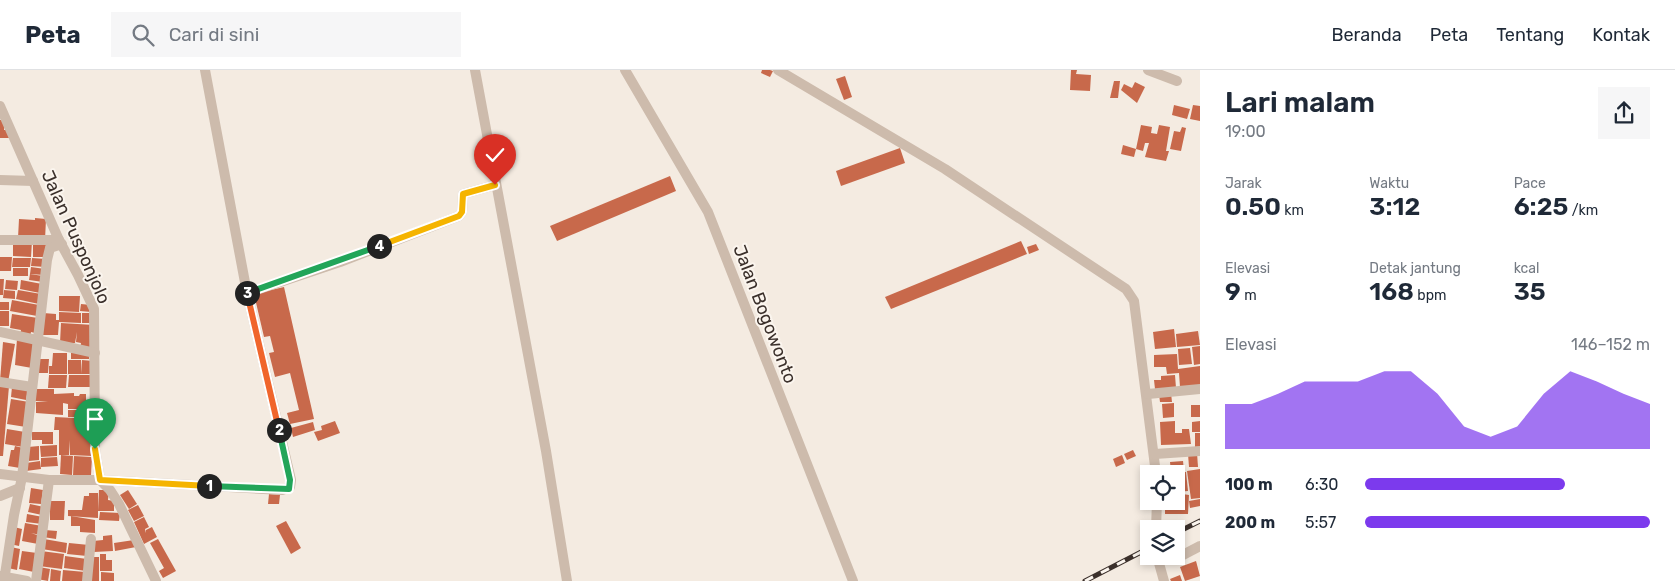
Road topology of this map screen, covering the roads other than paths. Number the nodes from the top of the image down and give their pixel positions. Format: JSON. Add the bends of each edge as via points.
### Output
{"nodes":[{"id":1,"x":205,"y":70,"type":"edge"},
{"id":2,"x":474,"y":70,"type":"edge"},
{"id":3,"x":625,"y":70,"type":"edge"},
{"id":4,"x":778,"y":70,"type":"edge"},
{"id":5,"x":1148,"y":70,"type":"edge"},
{"id":6,"x":1177,"y":81,"type":"dead end"},
{"id":7,"x":0,"y":106,"type":"edge"},
{"id":8,"x":3,"y":119,"type":"edge"},
{"id":9,"x":0,"y":180,"type":"edge"},
{"id":10,"x":33,"y":180,"type":"junction"},
{"id":11,"x":495,"y":185,"type":"junction"},
{"id":12,"x":0,"y":240,"type":"edge"},
{"id":13,"x":60,"y":242,"type":"junction"},
{"id":14,"x":247,"y":293,"type":"junction"},
{"id":15,"x":0,"y":332,"type":"edge"},
{"id":16,"x":37,"y":341,"type":"junction"},
{"id":17,"x":95,"y":353,"type":"junction"},
{"id":18,"x":0,"y":382,"type":"edge"},
{"id":19,"x":32,"y":387,"type":"junction"},
{"id":20,"x":1200,"y":389,"type":"edge"},
{"id":21,"x":1148,"y":394,"type":"junction"},
{"id":22,"x":1200,"y":451,"type":"edge"},
{"id":23,"x":1155,"y":454,"type":"junction"},
{"id":24,"x":1156,"y":465,"type":"edge"},
{"id":25,"x":0,"y":474,"type":"edge"},
{"id":26,"x":49,"y":480,"type":"junction"},
{"id":27,"x":100,"y":480,"type":"junction"},
{"id":28,"x":21,"y":482,"type":"junction"},
{"id":29,"x":0,"y":496,"type":"edge"},
{"id":30,"x":91,"y":539,"type":"dead end"},
{"id":31,"x":1200,"y":546,"type":"edge"},
{"id":32,"x":1185,"y":554,"type":"edge"},
{"id":33,"x":1160,"y":565,"type":"edge"},
{"id":34,"x":3,"y":578,"type":"edge"},
{"id":35,"x":27,"y":581,"type":"edge"},
{"id":36,"x":36,"y":581,"type":"edge"},
{"id":37,"x":87,"y":581,"type":"edge"},
{"id":38,"x":156,"y":581,"type":"edge"},
{"id":39,"x":567,"y":581,"type":"edge"},
{"id":40,"x":853,"y":581,"type":"edge"},
{"id":41,"x":1164,"y":581,"type":"edge"}],
"edges":[{"from":1,"to":14,"type":"street"},
{"from":2,"to":11,"type":"street"},
{"from":3,"to":40,"type":"street","name":"Jalan Bogowonto","via":[[708,212]]},
{"from":4,"to":21,"type":"street","via":[[945,169],[1126,289],[1134,301]]},
{"from":5,"to":6,"type":"street"},
{"from":7,"to":8,"type":"street","name":"Jalan Pusponjolo"},
{"from":8,"to":10,"type":"street","name":"Jalan Pusponjolo"},
{"from":9,"to":10,"type":"street"},
{"from":10,"to":13,"type":"street","name":"Jalan Pusponjolo"},
{"from":11,"to":14,"type":"street","via":[[463,194],[459,216],[340,262]]},
{"from":11,"to":39,"type":"street","via":[[546,451]]},
{"from":12,"to":13,"type":"street"},
{"from":13,"to":16,"type":"street","via":[[50,250]]},
{"from":13,"to":17,"type":"street","name":"Jalan Pusponjolo","via":[[94,309]]},
{"from":14,"to":27,"type":"street","via":[[290,480],[289,489]]},
{"from":15,"to":16,"type":"street"},
{"from":16,"to":17,"type":"street"},
{"from":16,"to":19,"type":"street"},
{"from":17,"to":27,"type":"street","name":"Jalan Pusponjolo","via":[[95,449]]},
{"from":18,"to":19,"type":"street"},
{"from":19,"to":28,"type":"street"},
{"from":20,"to":21,"type":"street"},
{"from":21,"to":23,"type":"street"},
{"from":22,"to":23,"type":"street"},
{"from":23,"to":24,"type":"street"},
{"from":25,"to":28,"type":"street"},
{"from":26,"to":27,"type":"street"},
{"from":26,"to":28,"type":"street"},
{"from":26,"to":36,"type":"street"},
{"from":27,"to":38,"type":"street","via":[[119,504]]},
{"from":28,"to":29,"type":"street"},
{"from":28,"to":34,"type":"street"},
{"from":30,"to":37,"type":"street"},
{"from":31,"to":32,"type":"street"},
{"from":33,"to":41,"type":"street"},
{"from":34,"to":35,"type":"street"}]}
